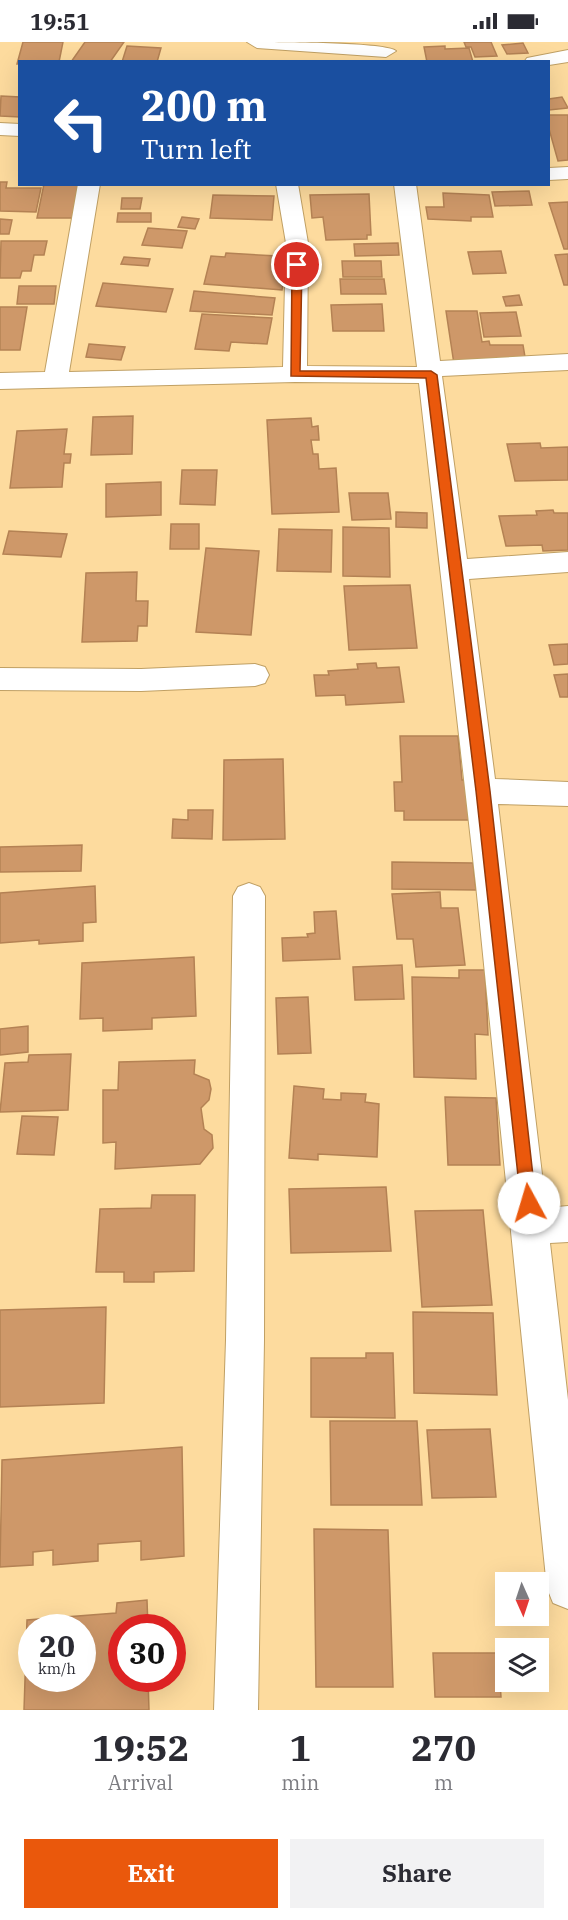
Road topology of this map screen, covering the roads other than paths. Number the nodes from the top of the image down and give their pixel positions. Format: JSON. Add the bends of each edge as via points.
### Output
{"nodes":[{"id":1,"x":257,"y":42,"type":"edge"},
{"id":2,"x":387,"y":51,"type":"edge"},
{"id":3,"x":568,"y":56,"type":"edge"},
{"id":4,"x":545,"y":60,"type":"edge"},
{"id":5,"x":0,"y":129,"type":"edge"},
{"id":6,"x":18,"y":130,"type":"edge"},
{"id":7,"x":550,"y":174,"type":"edge"},
{"id":8,"x":568,"y":174,"type":"edge"},
{"id":9,"x":89,"y":186,"type":"edge"},
{"id":10,"x":287,"y":186,"type":"edge"},
{"id":11,"x":405,"y":186,"type":"edge"},
{"id":12,"x":568,"y":362,"type":"edge"},
{"id":13,"x":431,"y":372,"type":"junction"},
{"id":14,"x":295,"y":374,"type":"junction"},
{"id":15,"x":56,"y":379,"type":"junction"},
{"id":16,"x":0,"y":381,"type":"edge"},
{"id":17,"x":568,"y":562,"type":"edge"},
{"id":18,"x":454,"y":570,"type":"junction"},
{"id":19,"x":255,"y":675,"type":"dead end"},
{"id":20,"x":0,"y":679,"type":"edge"},
{"id":21,"x":483,"y":791,"type":"junction"},
{"id":22,"x":568,"y":794,"type":"edge"},
{"id":23,"x":249,"y":896,"type":"dead end"},
{"id":24,"x":568,"y":1224,"type":"edge"},
{"id":25,"x":531,"y":1226,"type":"junction"},
{"id":26,"x":568,"y":1588,"type":"edge"},
{"id":27,"x":236,"y":1710,"type":"edge"}],
"edges":[{"from":1,"to":2,"type":"street"},
{"from":3,"to":4,"type":"street"},
{"from":5,"to":6,"type":"street"},
{"from":7,"to":8,"type":"street"},
{"from":9,"to":15,"type":"street"},
{"from":10,"to":14,"type":"street","via":[[297,243]]},
{"from":11,"to":13,"type":"street"},
{"from":12,"to":13,"type":"street"},
{"from":13,"to":14,"type":"street"},
{"from":13,"to":18,"type":"street"},
{"from":14,"to":15,"type":"street"},
{"from":15,"to":16,"type":"street"},
{"from":17,"to":18,"type":"street"},
{"from":18,"to":21,"type":"street"},
{"from":19,"to":20,"type":"street","via":[[141,680]]},
{"from":21,"to":22,"type":"street"},
{"from":21,"to":25,"type":"street"},
{"from":23,"to":27,"type":"street","via":[[245,1340]]},
{"from":24,"to":25,"type":"street"},
{"from":25,"to":26,"type":"street"}]}
